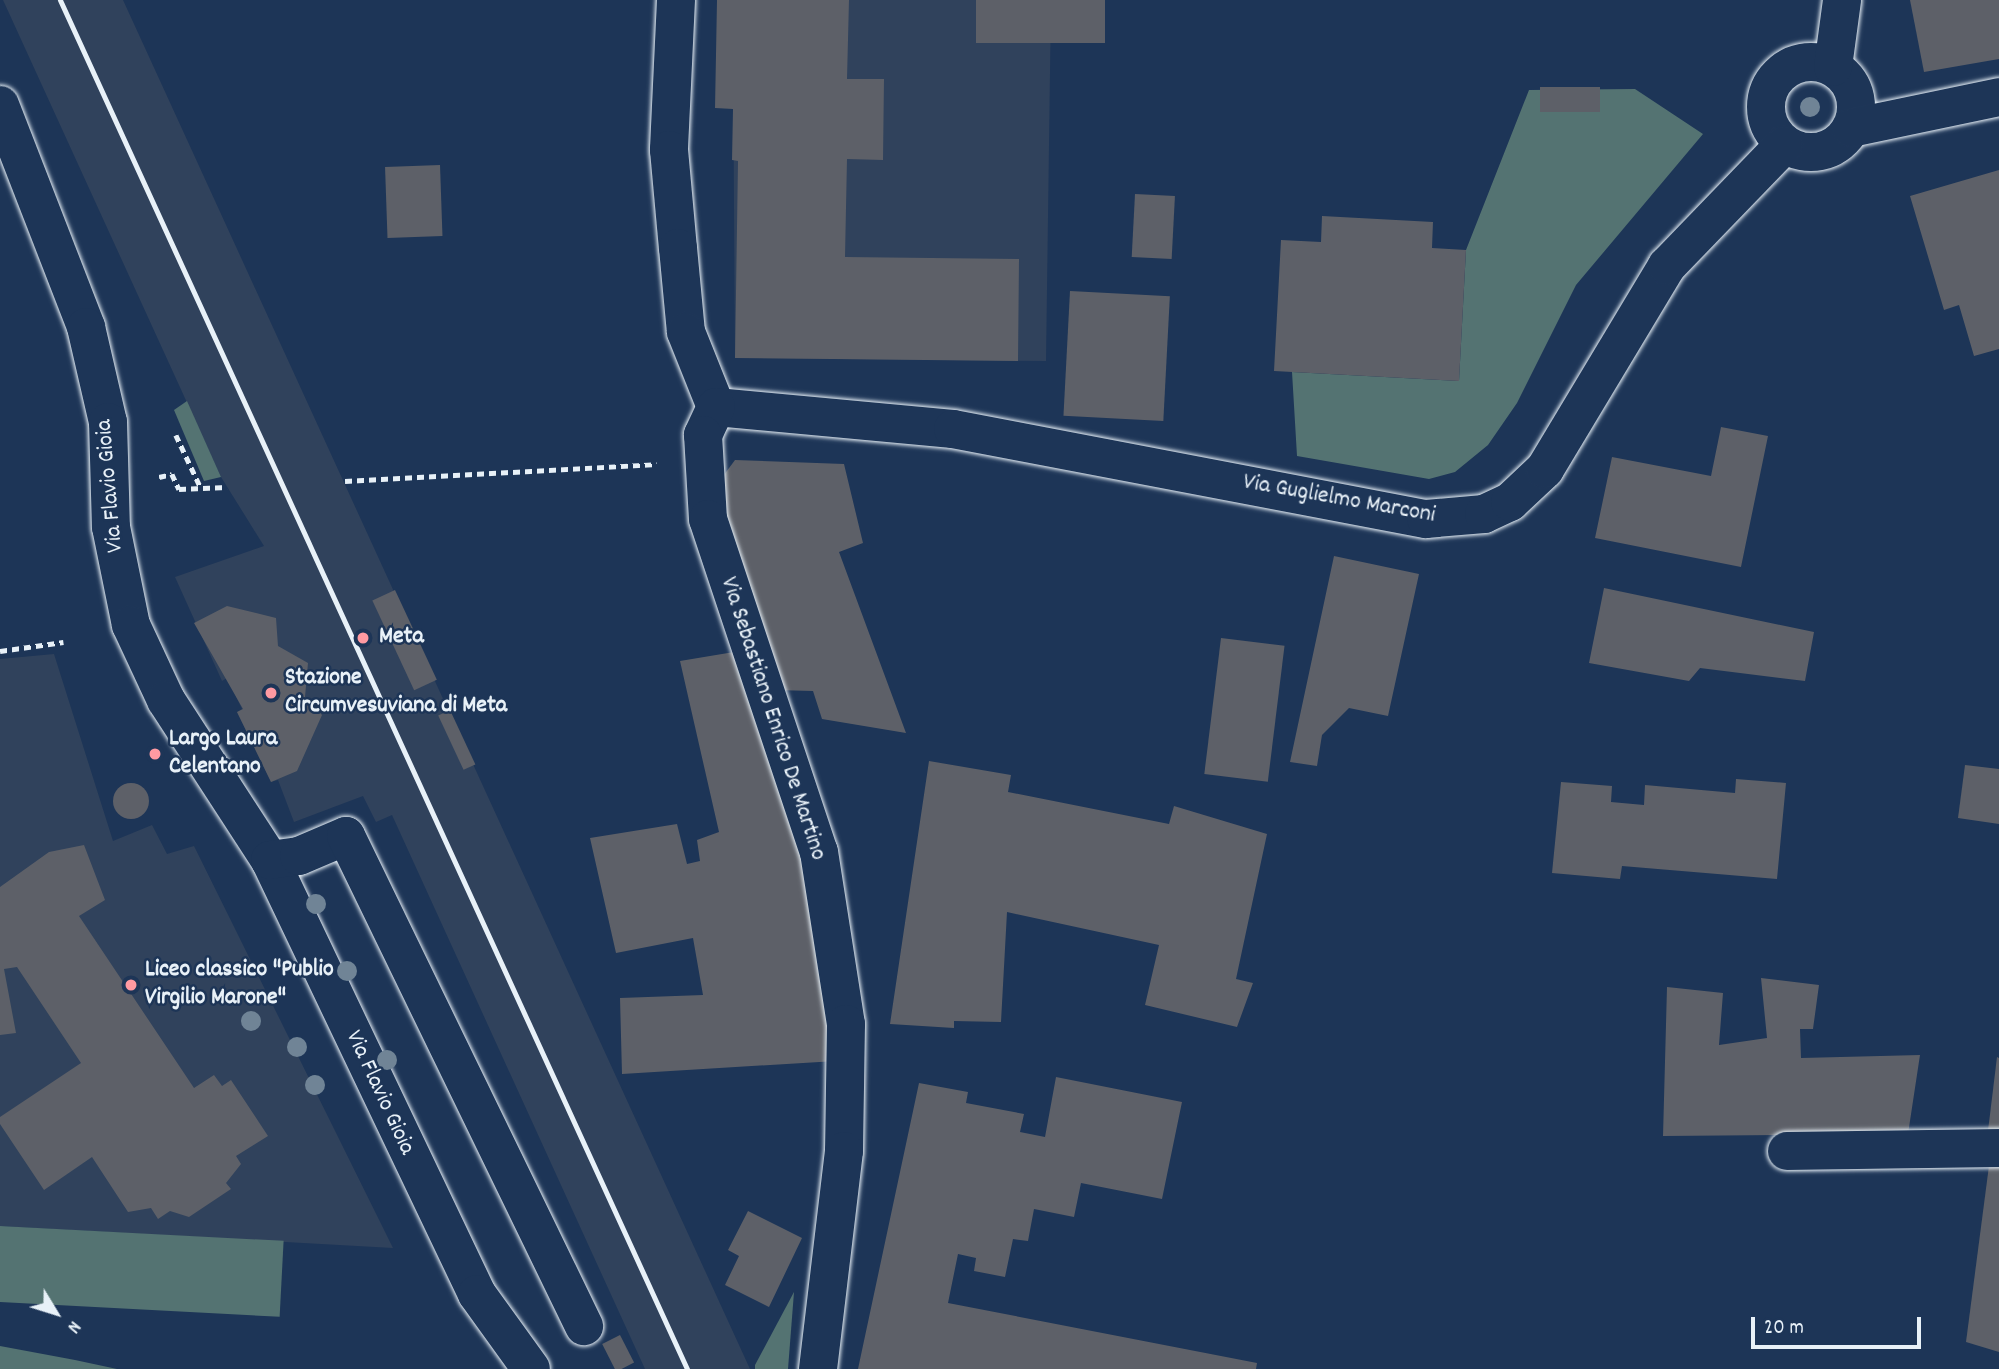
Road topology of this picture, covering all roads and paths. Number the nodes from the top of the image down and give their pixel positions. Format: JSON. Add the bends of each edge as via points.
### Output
{"nodes":[{"id":1,"x":676,"y":0,"type":"edge"},
{"id":2,"x":1842,"y":0,"type":"edge"},
{"id":3,"x":1833,"y":67,"type":"junction"},
{"id":4,"x":1999,"y":97,"type":"edge"},
{"id":5,"x":0,"y":105,"type":"edge"},
{"id":6,"x":1851,"y":128,"type":"junction"},
{"id":7,"x":1784,"y":145,"type":"junction"},
{"id":8,"x":716,"y":407,"type":"junction"},
{"id":9,"x":176,"y":435,"type":"dead end"},
{"id":10,"x":702,"y":473,"type":"junction"},
{"id":11,"x":151,"y":478,"type":"dead end"},
{"id":12,"x":345,"y":481,"type":"dead end"},
{"id":13,"x":200,"y":486,"type":"junction"},
{"id":14,"x":227,"y":487,"type":"dead end"},
{"id":15,"x":63,"y":642,"type":"dead end"},
{"id":16,"x":0,"y":651,"type":"edge"},
{"id":17,"x":270,"y":860,"type":"junction"},
{"id":18,"x":1999,"y":1148,"type":"edge"},
{"id":19,"x":1787,"y":1151,"type":"dead end"},
{"id":20,"x":584,"y":1326,"type":"dead end"},
{"id":21,"x":531,"y":1369,"type":"edge"},
{"id":22,"x":818,"y":1369,"type":"edge"}],
"edges":[{"from":1,"to":8,"type":"street","via":[[669,150],[686,332]]},
{"from":2,"to":3,"type":"street"},
{"from":3,"to":6,"type":"street","via":[[1856,101]]},
{"from":3,"to":7,"type":"street","via":[[1803,62],[1777,77],[1767,120]]},
{"from":4,"to":6,"type":"street"},
{"from":5,"to":17,"type":"street","name":"Via Flavio Gioia","via":[[86,327],[108,422],[111,527],[131,625],[166,700]]},
{"from":6,"to":7,"type":"street","via":[[1843,140],[1814,152]]},
{"from":7,"to":8,"type":"street","name":"Via Guglielmo Marconi","via":[[1667,266],[1545,469],[1510,502],[1484,514],[1426,519],[953,429]]},
{"from":8,"to":10,"type":"street","name":"Via Sebastiano Enrico De Martino","via":[[704,435]]},
{"from":9,"to":13,"type":"path"},
{"from":10,"to":12,"type":"path","via":[[652,463]]},
{"from":10,"to":22,"type":"street","name":"Via Sebastiano Enrico De Martino","via":[[708,519],[738,617],[819,852],[846,1024],[844,1151]]},
{"from":11,"to":13,"type":"path","via":[[172,474],[179,489]]},
{"from":13,"to":14,"type":"path"},
{"from":15,"to":16,"type":"path"},
{"from":17,"to":20,"type":"street","via":[[299,856],[346,836]]},
{"from":17,"to":21,"type":"street","name":"Via Flavio Gioia","via":[[459,1261]]},
{"from":18,"to":19,"type":"street"}]}
